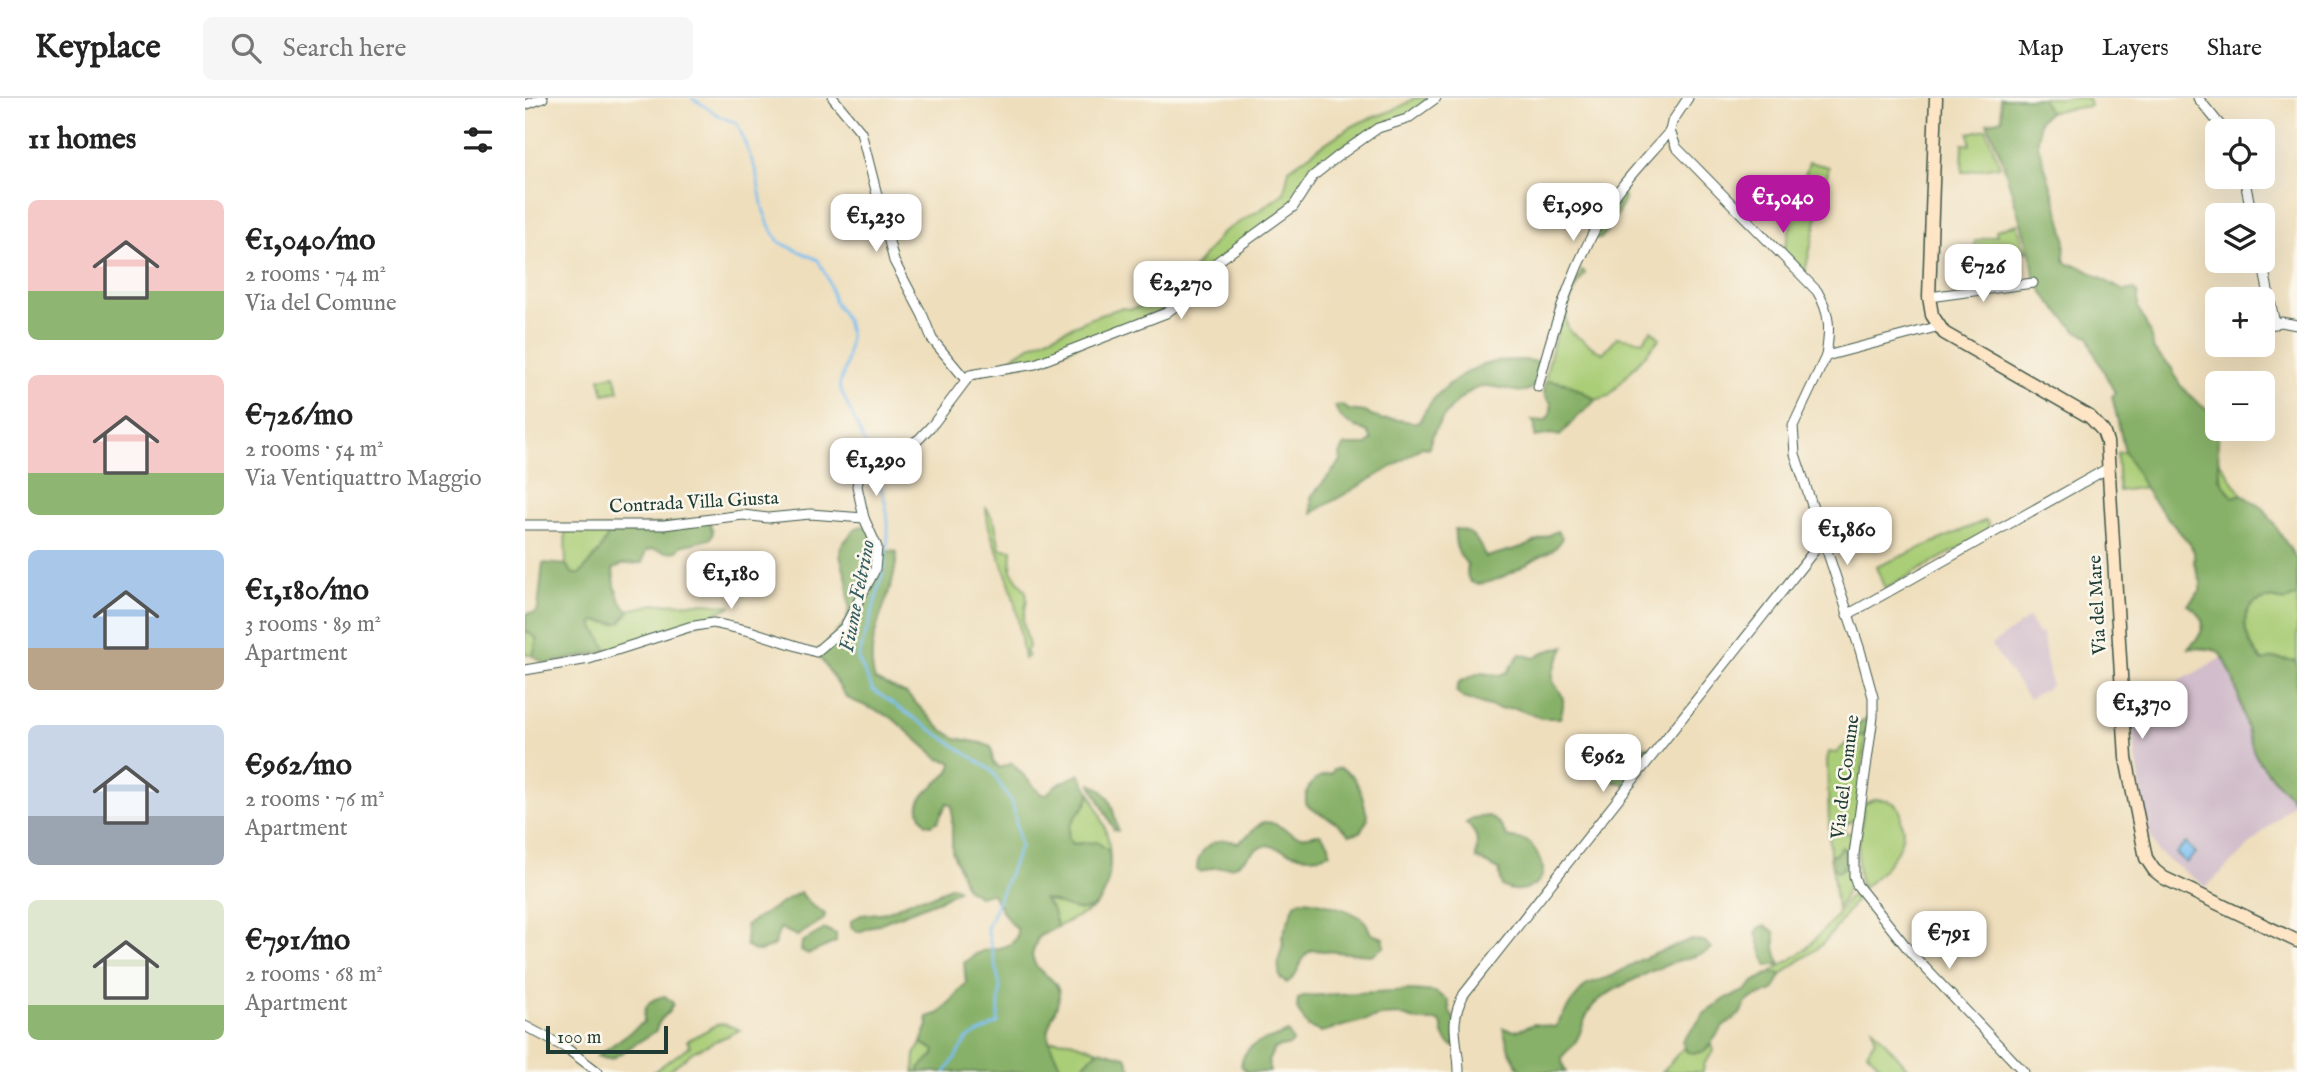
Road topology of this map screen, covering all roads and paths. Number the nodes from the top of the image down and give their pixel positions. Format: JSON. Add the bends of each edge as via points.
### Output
{"nodes":[{"id":1,"x":543,"y":98,"type":"edge"},
{"id":2,"x":833,"y":98,"type":"edge"},
{"id":3,"x":1436,"y":98,"type":"edge"},
{"id":4,"x":1688,"y":98,"type":"edge"},
{"id":5,"x":1936,"y":98,"type":"edge"},
{"id":6,"x":2198,"y":98,"type":"edge"},
{"id":7,"x":525,"y":105,"type":"edge"},
{"id":8,"x":2215,"y":119,"type":"edge"},
{"id":9,"x":1670,"y":131,"type":"junction"},
{"id":10,"x":2033,"y":283,"type":"dead end"},
{"id":11,"x":1929,"y":297,"type":"junction"},
{"id":12,"x":2275,"y":324,"type":"edge"},
{"id":13,"x":2297,"y":325,"type":"edge"},
{"id":14,"x":1940,"y":326,"type":"junction"},
{"id":15,"x":1826,"y":356,"type":"junction"},
{"id":16,"x":966,"y":380,"type":"junction"},
{"id":17,"x":1538,"y":387,"type":"dead end"},
{"id":18,"x":2110,"y":467,"type":"junction"},
{"id":19,"x":864,"y":517,"type":"junction"},
{"id":20,"x":525,"y":525,"type":"edge"},
{"id":21,"x":1821,"y":538,"type":"junction"},
{"id":22,"x":1847,"y":615,"type":"junction"},
{"id":23,"x":525,"y":670,"type":"edge"},
{"id":24,"x":2297,"y":942,"type":"edge"},
{"id":25,"x":525,"y":1026,"type":"edge"},
{"id":26,"x":598,"y":1072,"type":"edge"},
{"id":27,"x":1459,"y":1072,"type":"edge"},
{"id":28,"x":2024,"y":1072,"type":"edge"}],
"edges":[{"from":1,"to":7,"type":"street"},
{"from":2,"to":16,"type":"street","via":[[861,132],[894,261],[932,339]]},
{"from":3,"to":16,"type":"street","via":[[1407,119],[1378,128],[1313,176],[1293,207],[1217,262],[1200,288],[1166,313],[1035,363],[970,374]]},
{"from":4,"to":9,"type":"street"},
{"from":5,"to":11,"type":"street"},
{"from":6,"to":8,"type":"street"},
{"from":9,"to":15,"type":"street","name":"Via del Comune","via":[[1684,157],[1817,291],[1829,320]]},
{"from":9,"to":17,"type":"street","via":[[1618,192],[1593,234],[1552,332]]},
{"from":10,"to":11,"type":"street"},
{"from":11,"to":14,"type":"street","via":[[1932,315]]},
{"from":12,"to":13,"type":"street"},
{"from":14,"to":15,"type":"street"},
{"from":14,"to":18,"type":"street","name":"Via del Mare","via":[[1944,333],[2097,423],[2107,442]]},
{"from":15,"to":21,"type":"street","name":"Via del Comune","via":[[1793,426],[1795,454]]},
{"from":16,"to":19,"type":"street","via":[[919,439],[859,477]]},
{"from":18,"to":22,"type":"street"},
{"from":18,"to":24,"type":"street","name":"Via del Mare","via":[[2126,758],[2146,858],[2164,878]]},
{"from":19,"to":20,"type":"street","name":"Contrada Villa Giusta","via":[[743,515],[664,525]]},
{"from":19,"to":23,"type":"street","via":[[877,547],[875,570],[844,628],[816,652],[713,624],[688,627],[589,659]]},
{"from":21,"to":22,"type":"street","name":"Via del Comune"},
{"from":21,"to":27,"type":"street","via":[[1464,994],[1455,1017]]},
{"from":22,"to":28,"type":"street","name":"Via del Comune","via":[[1873,697],[1854,854],[1857,886],[1912,954]]},
{"from":25,"to":26,"type":"street"}]}
